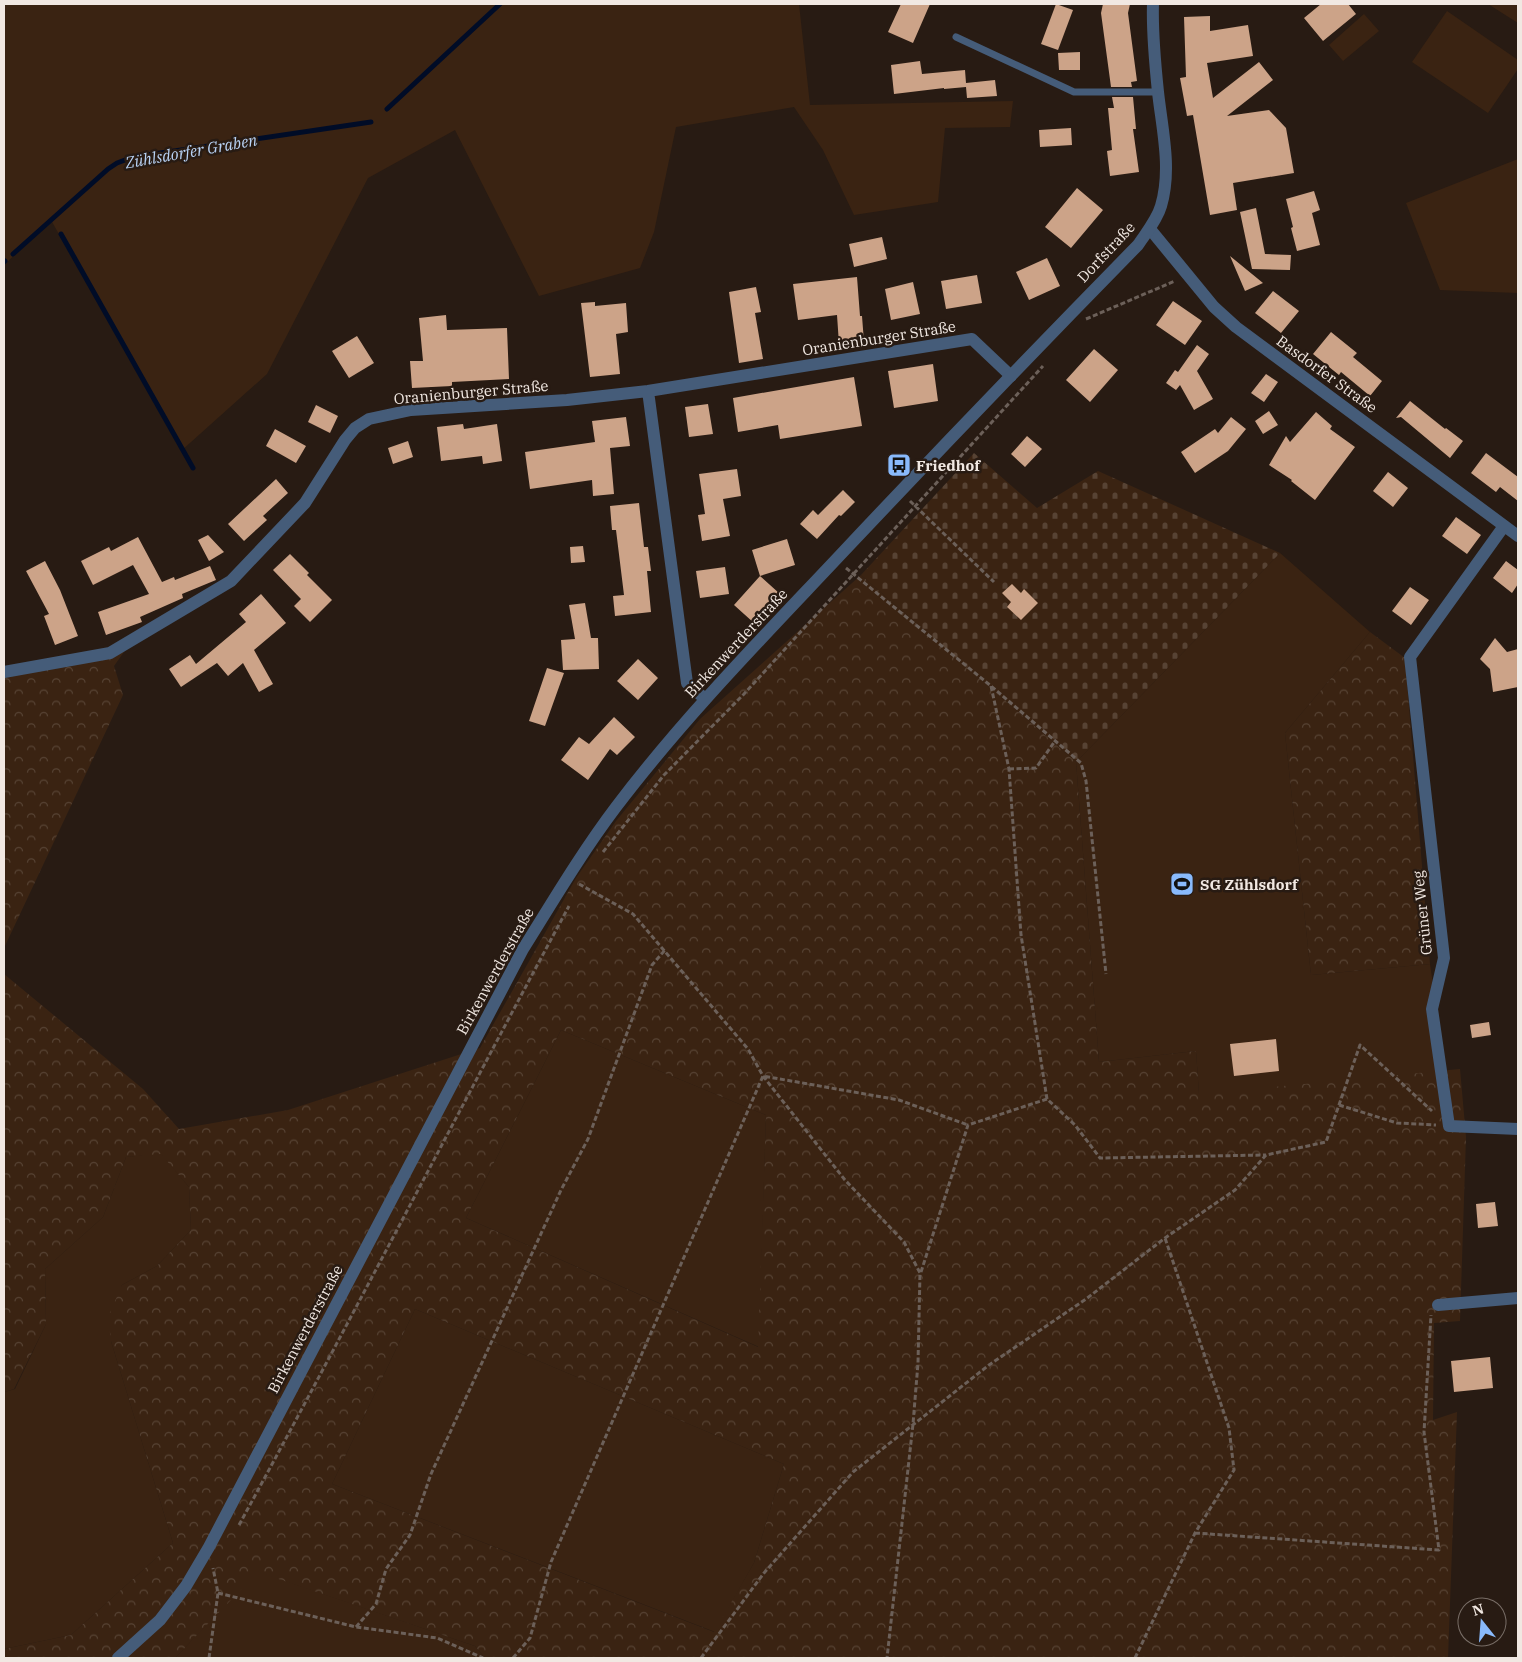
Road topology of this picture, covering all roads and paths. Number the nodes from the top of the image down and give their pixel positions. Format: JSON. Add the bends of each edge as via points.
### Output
{"nodes":[{"id":1,"x":1154,"y":4,"type":"edge"},
{"id":2,"x":956,"y":37,"type":"dead end"},
{"id":3,"x":1158,"y":92,"type":"junction"},
{"id":4,"x":1150,"y":228,"type":"junction"},
{"id":5,"x":1188,"y":275,"type":"junction"},
{"id":6,"x":1084,"y":320,"type":"dead end"},
{"id":7,"x":1045,"y":363,"type":"dead end"},
{"id":8,"x":1011,"y":376,"type":"junction"},
{"id":9,"x":648,"y":391,"type":"junction"},
{"id":10,"x":900,"y":492,"type":"junction"},
{"id":11,"x":916,"y":506,"type":"junction"},
{"id":12,"x":1504,"y":526,"type":"junction"},
{"id":13,"x":1518,"y":536,"type":"edge"},
{"id":14,"x":836,"y":560,"type":"junction"},
{"id":15,"x":854,"y":575,"type":"junction"},
{"id":16,"x":994,"y":582,"type":"dead end"},
{"id":17,"x":4,"y":672,"type":"edge"},
{"id":18,"x":991,"y":686,"type":"junction"},
{"id":19,"x":705,"y":699,"type":"junction"},
{"id":20,"x":1055,"y":741,"type":"junction"},
{"id":21,"x":1009,"y":769,"type":"junction"},
{"id":22,"x":602,"y":854,"type":"dead end"},
{"id":23,"x":586,"y":877,"type":"dead end"},
{"id":24,"x":567,"y":878,"type":"junction"},
{"id":25,"x":580,"y":884,"type":"junction"},
{"id":26,"x":576,"y":893,"type":"dead end"},
{"id":27,"x":571,"y":902,"type":"dead end"},
{"id":28,"x":665,"y":950,"type":"junction"},
{"id":29,"x":1106,"y":974,"type":"dead end"},
{"id":30,"x":763,"y":1076,"type":"junction"},
{"id":31,"x":1046,"y":1100,"type":"junction"},
{"id":32,"x":1339,"y":1105,"type":"junction"},
{"id":33,"x":968,"y":1125,"type":"junction"},
{"id":34,"x":1449,"y":1126,"type":"junction"},
{"id":35,"x":1518,"y":1129,"type":"edge"},
{"id":36,"x":1266,"y":1155,"type":"junction"},
{"id":37,"x":1165,"y":1238,"type":"junction"},
{"id":38,"x":920,"y":1273,"type":"junction"},
{"id":39,"x":1518,"y":1298,"type":"edge"},
{"id":40,"x":1438,"y":1305,"type":"joint"},
{"id":41,"x":913,"y":1424,"type":"junction"},
{"id":42,"x":237,"y":1528,"type":"dead end"},
{"id":43,"x":1195,"y":1533,"type":"junction"},
{"id":44,"x":209,"y":1547,"type":"junction"},
{"id":45,"x":219,"y":1562,"type":"dead end"},
{"id":46,"x":214,"y":1571,"type":"junction"},
{"id":47,"x":208,"y":1579,"type":"dead end"},
{"id":48,"x":218,"y":1593,"type":"junction"},
{"id":49,"x":356,"y":1627,"type":"junction"},
{"id":50,"x":118,"y":1658,"type":"edge"},
{"id":51,"x":209,"y":1658,"type":"edge"},
{"id":52,"x":483,"y":1658,"type":"edge"},
{"id":53,"x":513,"y":1658,"type":"edge"},
{"id":54,"x":700,"y":1658,"type":"edge"},
{"id":55,"x":887,"y":1658,"type":"edge"},
{"id":56,"x":1135,"y":1658,"type":"edge"}],
"edges":[{"from":1,"to":3,"type":"street","name":"Dorfstraße"},
{"from":2,"to":3,"type":"lane","via":[[1074,92]]},
{"from":3,"to":4,"type":"street","name":"Dorfstraße","via":[[1166,154],[1165,184],[1161,207]]},
{"from":4,"to":5,"type":"street","name":"Basdorfer Straße"},
{"from":4,"to":8,"type":"street","name":"Dorfstraße","via":[[1138,245]]},
{"from":5,"to":6,"type":"path"},
{"from":5,"to":12,"type":"street","name":"Basdorfer Straße","via":[[1214,307],[1236,327]]},
{"from":7,"to":11,"type":"path"},
{"from":8,"to":9,"type":"street","name":"Oranienburger Straße","via":[[972,339]]},
{"from":8,"to":10,"type":"street","name":"Birkenwerderstraße"},
{"from":9,"to":17,"type":"street","name":"Oranienburger Straße","via":[[411,410],[369,419],[345,440],[306,502],[231,581],[110,653]]},
{"from":9,"to":19,"type":"street","via":[[687,683]]},
{"from":10,"to":11,"type":"path"},
{"from":10,"to":14,"type":"street","name":"Birkenwerderstraße"},
{"from":11,"to":15,"type":"path"},
{"from":11,"to":16,"type":"path"},
{"from":12,"to":13,"type":"street","name":"Basdorfer Straße"},
{"from":12,"to":34,"type":"street","name":"Grüner Weg","via":[[1410,657],[1444,958],[1432,1009]]},
{"from":14,"to":15,"type":"path"},
{"from":14,"to":19,"type":"street","name":"Birkenwerderstraße"},
{"from":15,"to":18,"type":"path"},
{"from":15,"to":22,"type":"path","via":[[664,775]]},
{"from":18,"to":20,"type":"path"},
{"from":18,"to":21,"type":"path"},
{"from":19,"to":24,"type":"street","name":"Birkenwerderstraße","via":[[615,808]]},
{"from":20,"to":21,"type":"path","via":[[1036,768]]},
{"from":20,"to":29,"type":"path","via":[[1080,763],[1086,781]]},
{"from":21,"to":31,"type":"path","via":[[1021,935]]},
{"from":23,"to":25,"type":"path"},
{"from":24,"to":25,"type":"path"},
{"from":24,"to":44,"type":"street","name":"Birkenwerderstraße","via":[[523,949]]},
{"from":25,"to":26,"type":"path"},
{"from":25,"to":28,"type":"path","via":[[634,914]]},
{"from":27,"to":42,"type":"path"},
{"from":28,"to":30,"type":"path","via":[[748,1049]]},
{"from":28,"to":49,"type":"path","via":[[652,965],[588,1139],[561,1190],[431,1474],[410,1535],[386,1570],[376,1604]]},
{"from":30,"to":33,"type":"path","via":[[899,1100]]},
{"from":30,"to":38,"type":"path","via":[[845,1180],[904,1242]]},
{"from":30,"to":53,"type":"path","via":[[551,1562],[530,1638]]},
{"from":31,"to":33,"type":"path"},
{"from":31,"to":36,"type":"path","via":[[1075,1125],[1100,1158]]},
{"from":32,"to":34,"type":"path","via":[[1397,1123]]},
{"from":32,"to":34,"type":"path","via":[[1360,1045]]},
{"from":32,"to":36,"type":"path","via":[[1326,1142]]},
{"from":33,"to":38,"type":"path"},
{"from":34,"to":35,"type":"street"},
{"from":36,"to":37,"type":"path","via":[[1235,1190]]},
{"from":37,"to":41,"type":"path","via":[[1086,1299],[989,1364]]},
{"from":37,"to":43,"type":"path","via":[[1229,1428],[1234,1470]]},
{"from":38,"to":41,"type":"path"},
{"from":39,"to":40,"type":"street"},
{"from":40,"to":43,"type":"path","via":[[1431,1312],[1424,1432],[1439,1550]]},
{"from":41,"to":54,"type":"path","via":[[853,1472],[764,1573]]},
{"from":41,"to":55,"type":"path"},
{"from":43,"to":56,"type":"path"},
{"from":44,"to":46,"type":"path"},
{"from":44,"to":50,"type":"street","name":"Birkenwerderstraße","via":[[186,1586],[160,1620]]},
{"from":45,"to":46,"type":"path"},
{"from":46,"to":47,"type":"path"},
{"from":46,"to":48,"type":"path"},
{"from":48,"to":49,"type":"path"},
{"from":48,"to":51,"type":"path"},
{"from":49,"to":52,"type":"path","via":[[437,1638]]}]}
